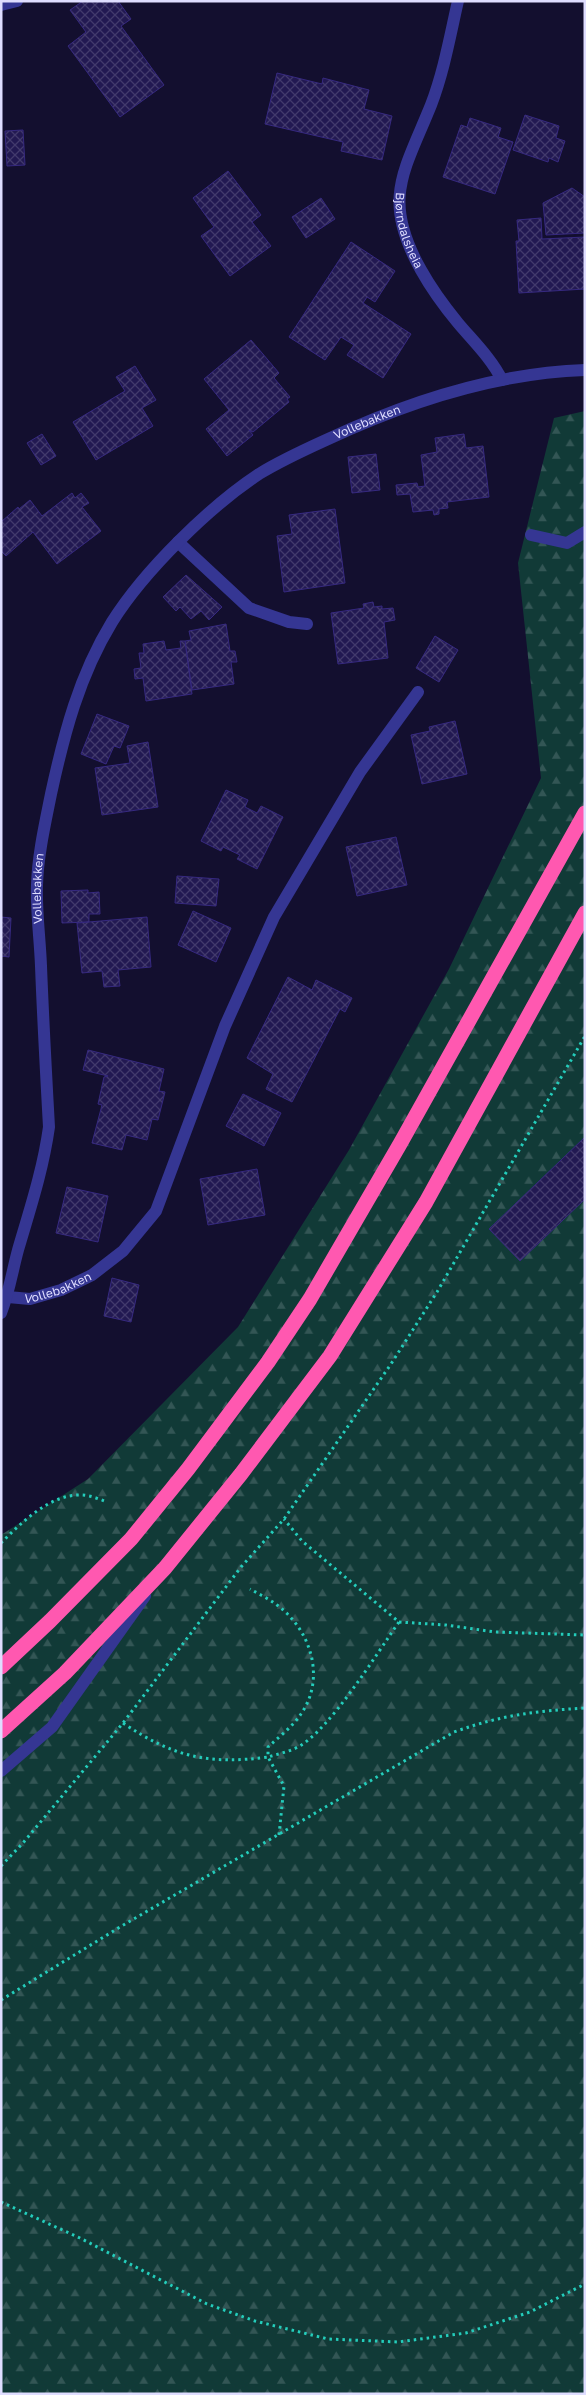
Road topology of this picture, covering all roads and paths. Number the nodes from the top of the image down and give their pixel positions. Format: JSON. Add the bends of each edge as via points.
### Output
{"nodes":[{"id":1,"x":17,"y":1,"type":"edge"},
{"id":2,"x":458,"y":1,"type":"edge"},
{"id":3,"x":1,"y":6,"type":"edge"},
{"id":4,"x":585,"y":370,"type":"edge"},
{"id":5,"x":502,"y":380,"type":"junction"},
{"id":6,"x":585,"y":532,"type":"edge"},
{"id":7,"x":531,"y":535,"type":"dead end"},
{"id":8,"x":178,"y":542,"type":"junction"},
{"id":9,"x":307,"y":624,"type":"dead end"},
{"id":10,"x":418,"y":692,"type":"dead end"},
{"id":11,"x":585,"y":812,"type":"edge"},
{"id":12,"x":585,"y":913,"type":"edge"},
{"id":13,"x":585,"y":1036,"type":"edge"},
{"id":14,"x":8,"y":1296,"type":"junction"},
{"id":15,"x":1,"y":1313,"type":"edge"},
{"id":16,"x":107,"y":1502,"type":"dead end"},
{"id":17,"x":284,"y":1519,"type":"junction"},
{"id":18,"x":1,"y":1543,"type":"edge"},
{"id":19,"x":165,"y":1568,"type":"junction"},
{"id":20,"x":250,"y":1589,"type":"dead end"},
{"id":21,"x":400,"y":1622,"type":"junction"},
{"id":22,"x":585,"y":1636,"type":"edge"},
{"id":23,"x":1,"y":1667,"type":"edge"},
{"id":24,"x":585,"y":1708,"type":"edge"},
{"id":25,"x":123,"y":1723,"type":"junction"},
{"id":26,"x":1,"y":1732,"type":"edge"},
{"id":27,"x":268,"y":1757,"type":"junction"},
{"id":28,"x":1,"y":1771,"type":"edge"},
{"id":29,"x":279,"y":1835,"type":"junction"},
{"id":30,"x":1,"y":1866,"type":"edge"},
{"id":31,"x":1,"y":2000,"type":"edge"},
{"id":32,"x":1,"y":2202,"type":"edge"},
{"id":33,"x":585,"y":2284,"type":"edge"}],
"edges":[{"from":1,"to":3,"type":"street"},
{"from":2,"to":5,"type":"street","name":"Bjørndalsheia","via":[[443,68],[400,186],[399,214],[406,239],[437,296],[495,365]]},
{"from":4,"to":5,"type":"street","name":"Vollebakken","via":[[550,371]]},
{"from":5,"to":8,"type":"street","name":"Vollebakken","via":[[412,404],[361,423],[304,450],[259,475]]},
{"from":6,"to":7,"type":"street","via":[[567,543]]},
{"from":8,"to":9,"type":"street","via":[[249,608],[289,622]]},
{"from":8,"to":14,"type":"street","name":"Vollebakken","via":[[141,582],[112,623],[85,674],[65,728],[43,834],[37,885],[49,1127],[44,1162]]},
{"from":10,"to":14,"type":"street","name":"Vollebakken","via":[[360,772],[274,917],[226,1026],[156,1211],[122,1251],[92,1275],[61,1290],[30,1299]]},
{"from":11,"to":23,"type":"highway","via":[[400,1144],[310,1299],[268,1362],[131,1539]]},
{"from":12,"to":19,"type":"highway","via":[[426,1202],[330,1356]]},
{"from":13,"to":17,"type":"path","via":[[437,1292]]},
{"from":14,"to":15,"type":"street","name":"Vollebakken"},
{"from":16,"to":18,"type":"path","via":[[81,1494],[69,1496],[47,1505]]},
{"from":17,"to":21,"type":"path","via":[[302,1542]]},
{"from":17,"to":25,"type":"path","via":[[242,1567]]},
{"from":19,"to":26,"type":"highway","via":[[65,1673]]},
{"from":19,"to":28,"type":"street","via":[[52,1727]]},
{"from":20,"to":27,"type":"path","via":[[278,1606],[296,1623],[304,1636],[314,1670],[309,1702],[300,1716],[268,1747]]},
{"from":21,"to":22,"type":"path","via":[[495,1632]]},
{"from":21,"to":27,"type":"path","via":[[315,1732],[298,1746]]},
{"from":24,"to":29,"type":"path","via":[[541,1710],[493,1718],[454,1732]]},
{"from":25,"to":27,"type":"path","via":[[159,1744],[206,1760],[230,1762]]},
{"from":25,"to":30,"type":"path"},
{"from":27,"to":29,"type":"path","via":[[284,1786]]},
{"from":29,"to":31,"type":"path"},
{"from":32,"to":33,"type":"path","via":[[80,2238],[207,2304],[255,2321],[328,2339],[398,2342],[466,2333],[530,2312]]}]}
